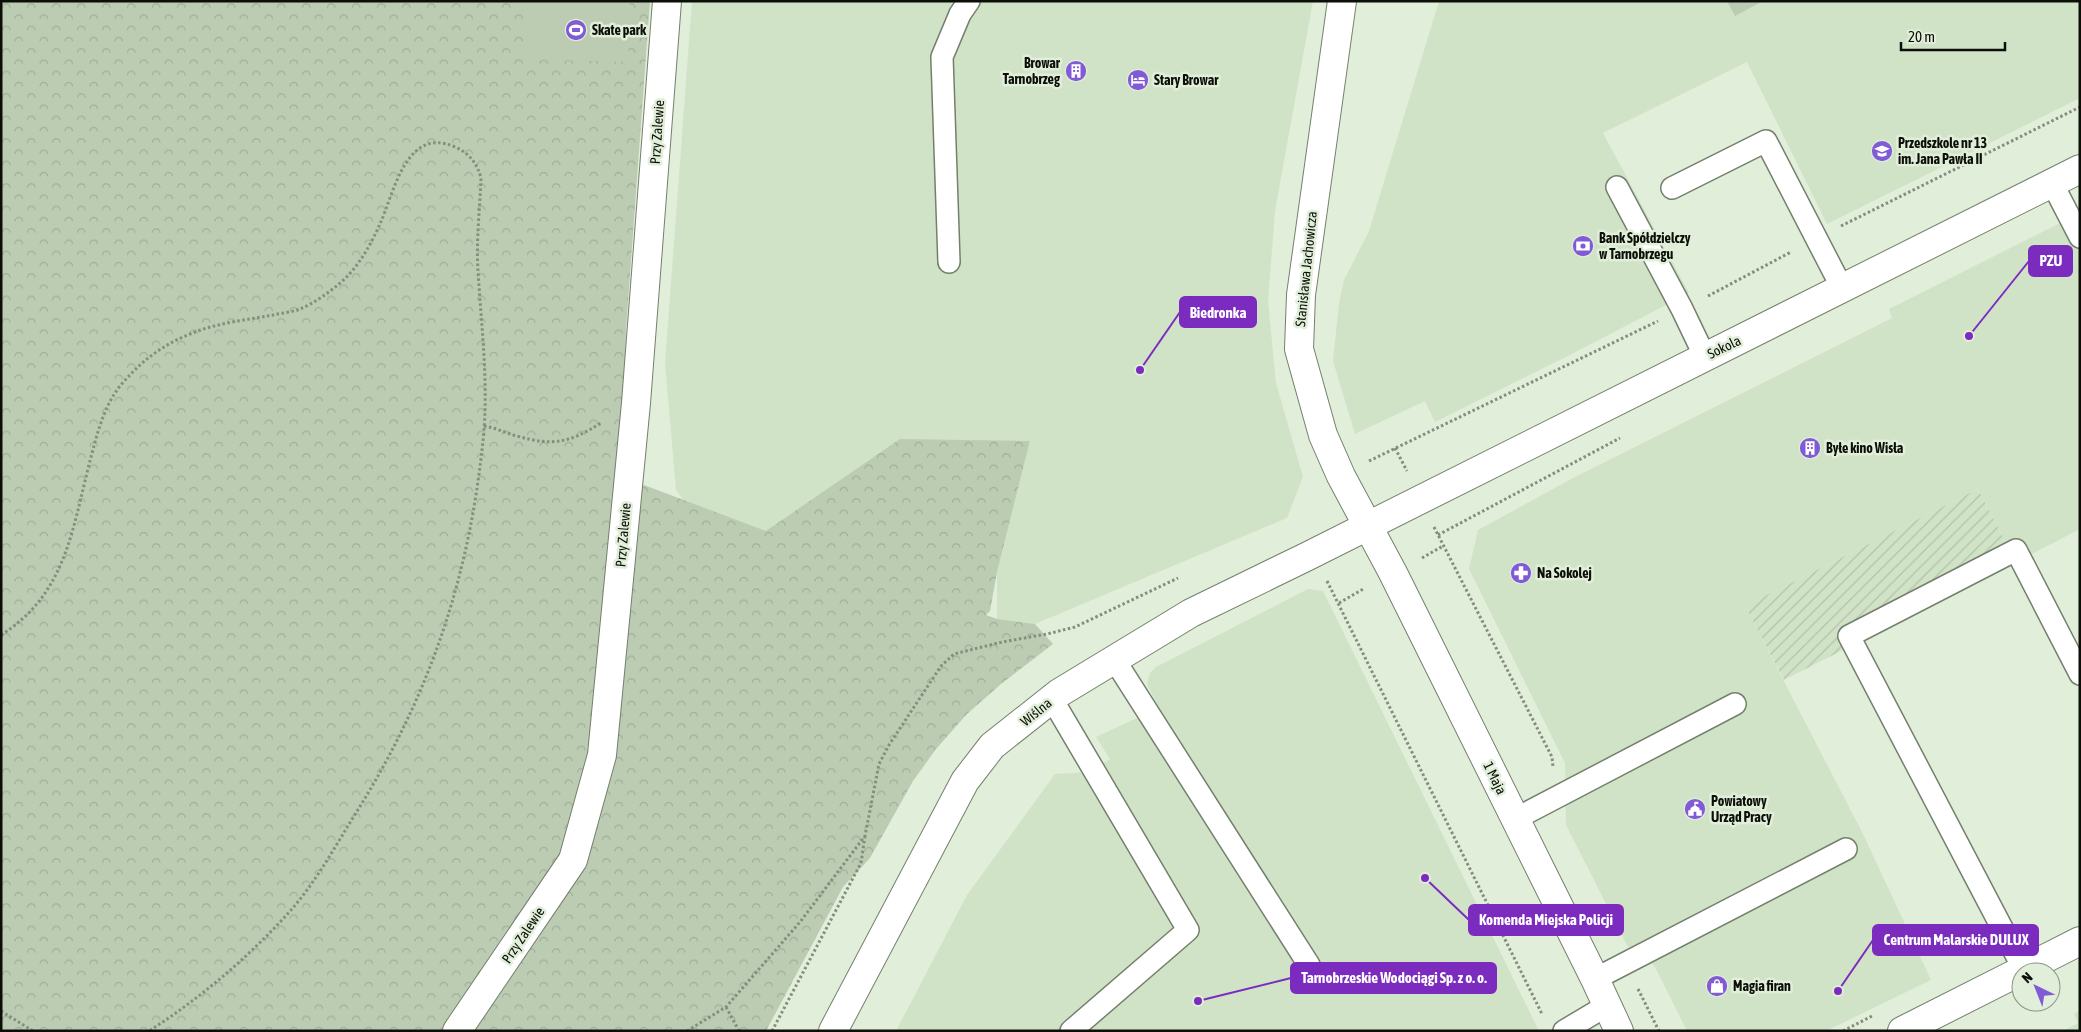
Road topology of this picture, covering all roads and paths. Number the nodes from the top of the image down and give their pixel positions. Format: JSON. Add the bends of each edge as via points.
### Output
{"nodes":[{"id":1,"x":667,"y":1,"type":"edge"},
{"id":2,"x":969,"y":1,"type":"edge"},
{"id":3,"x":1342,"y":1,"type":"edge"},
{"id":4,"x":2080,"y":107,"type":"edge"},
{"id":5,"x":2080,"y":169,"type":"edge"},
{"id":6,"x":2052,"y":183,"type":"junction"},
{"id":7,"x":1617,"y":187,"type":"dead end"},
{"id":8,"x":1672,"y":188,"type":"dead end"},
{"id":9,"x":2080,"y":237,"type":"edge"},
{"id":10,"x":1816,"y":238,"type":"junction"},
{"id":11,"x":949,"y":262,"type":"dead end"},
{"id":12,"x":1842,"y":288,"type":"junction"},
{"id":13,"x":1682,"y":309,"type":"junction"},
{"id":14,"x":1705,"y":357,"type":"junction"},
{"id":15,"x":636,"y":403,"type":"junction"},
{"id":16,"x":484,"y":426,"type":"junction"},
{"id":17,"x":1395,"y":448,"type":"junction"},
{"id":18,"x":1366,"y":463,"type":"dead end"},
{"id":19,"x":1408,"y":473,"type":"dead end"},
{"id":20,"x":1432,"y":523,"type":"dead end"},
{"id":21,"x":1369,"y":526,"type":"junction"},
{"id":22,"x":1418,"y":560,"type":"dead end"},
{"id":23,"x":1178,"y":578,"type":"dead end"},
{"id":24,"x":1320,"y":579,"type":"dead end"},
{"id":25,"x":1366,"y":588,"type":"dead end"},
{"id":26,"x":1339,"y":602,"type":"junction"},
{"id":27,"x":1,"y":635,"type":"edge"},
{"id":28,"x":1114,"y":659,"type":"junction"},
{"id":29,"x":2080,"y":674,"type":"edge"},
{"id":30,"x":1052,"y":699,"type":"junction"},
{"id":31,"x":1735,"y":704,"type":"dead end"},
{"id":32,"x":1515,"y":819,"type":"junction"},
{"id":33,"x":865,"y":836,"type":"junction"},
{"id":34,"x":1846,"y":850,"type":"dead end"},
{"id":35,"x":2080,"y":941,"type":"edge"},
{"id":36,"x":2020,"y":962,"type":"edge"},
{"id":37,"x":2039,"y":962,"type":"edge"},
{"id":38,"x":1309,"y":965,"type":"dead end"},
{"id":39,"x":2011,"y":976,"type":"edge"},
{"id":40,"x":1595,"y":979,"type":"junction"},
{"id":41,"x":1606,"y":1006,"type":"junction"},
{"id":42,"x":726,"y":1007,"type":"junction"},
{"id":43,"x":1,"y":1011,"type":"edge"},
{"id":44,"x":1555,"y":1026,"type":"edge"},
{"id":45,"x":33,"y":1031,"type":"edge"},
{"id":46,"x":148,"y":1031,"type":"edge"},
{"id":47,"x":457,"y":1031,"type":"edge"},
{"id":48,"x":688,"y":1031,"type":"edge"},
{"id":49,"x":738,"y":1031,"type":"edge"},
{"id":50,"x":772,"y":1031,"type":"edge"},
{"id":51,"x":833,"y":1031,"type":"edge"},
{"id":52,"x":1072,"y":1031,"type":"edge"},
{"id":53,"x":1619,"y":1031,"type":"edge"},
{"id":54,"x":1902,"y":1031,"type":"edge"}],
"edges":[{"from":1,"to":15,"type":"street","name":"Przy Zalewie"},
{"from":2,"to":11,"type":"lane","via":[[942,57]]},
{"from":3,"to":21,"type":"street","name":"Stanisława Jachowicza","via":[[1301,295],[1299,350],[1323,435]]},
{"from":4,"to":10,"type":"path"},
{"from":5,"to":6,"type":"street","name":"Sokola"},
{"from":6,"to":9,"type":"lane"},
{"from":6,"to":12,"type":"street","name":"Sokola"},
{"from":7,"to":13,"type":"lane"},
{"from":8,"to":10,"type":"lane","via":[[1766,141]]},
{"from":10,"to":12,"type":"lane"},
{"from":10,"to":13,"type":"path"},
{"from":12,"to":14,"type":"street","name":"Sokola"},
{"from":13,"to":14,"type":"lane"},
{"from":13,"to":17,"type":"path"},
{"from":14,"to":21,"type":"street","name":"Sokola"},
{"from":15,"to":16,"type":"path","via":[[577,437],[554,443],[534,441]]},
{"from":15,"to":47,"type":"street","name":"Przy Zalewie","via":[[602,755],[573,860]]},
{"from":16,"to":27,"type":"path","via":[[478,266],[481,178],[476,164],[466,152],[443,143],[431,144],[417,149],[403,166],[364,255],[338,285],[299,309],[192,333],[171,342],[124,381],[100,426],[62,566],[44,596],[16,625]]},
{"from":16,"to":46,"type":"path","via":[[472,518],[449,615],[436,656],[374,786],[293,907],[258,945],[182,1009]]},
{"from":17,"to":18,"type":"path"},
{"from":17,"to":19,"type":"path"},
{"from":20,"to":22,"type":"path","via":[[1443,546]]},
{"from":21,"to":28,"type":"street","name":"Wiślna","via":[[1191,613]]},
{"from":21,"to":32,"type":"street","name":"1 Maja"},
{"from":23,"to":33,"type":"path","via":[[1075,627],[954,654],[941,666],[879,764]]},
{"from":24,"to":26,"type":"path","via":[[1326,579]]},
{"from":25,"to":26,"type":"path"},
{"from":26,"to":44,"type":"path"},
{"from":28,"to":30,"type":"street","name":"Wiślna"},
{"from":28,"to":38,"type":"lane"},
{"from":29,"to":36,"type":"lane","via":[[2016,550],[1849,636]]},
{"from":30,"to":51,"type":"street","name":"Wiślna","via":[[992,746],[965,781]]},
{"from":30,"to":52,"type":"lane","via":[[1188,930]]},
{"from":31,"to":32,"type":"lane"},
{"from":32,"to":40,"type":"street","name":"1 Maja"},
{"from":33,"to":42,"type":"path","via":[[800,922]]},
{"from":33,"to":50,"type":"path","via":[[861,864]]},
{"from":34,"to":40,"type":"lane"},
{"from":35,"to":37,"type":"street"},
{"from":39,"to":54,"type":"street"},
{"from":40,"to":41,"type":"street","name":"1 Maja"},
{"from":41,"to":44,"type":"lane"},
{"from":41,"to":53,"type":"street","name":"1 Maja"},
{"from":42,"to":48,"type":"path"},
{"from":42,"to":49,"type":"path"},
{"from":43,"to":45,"type":"path"}]}
